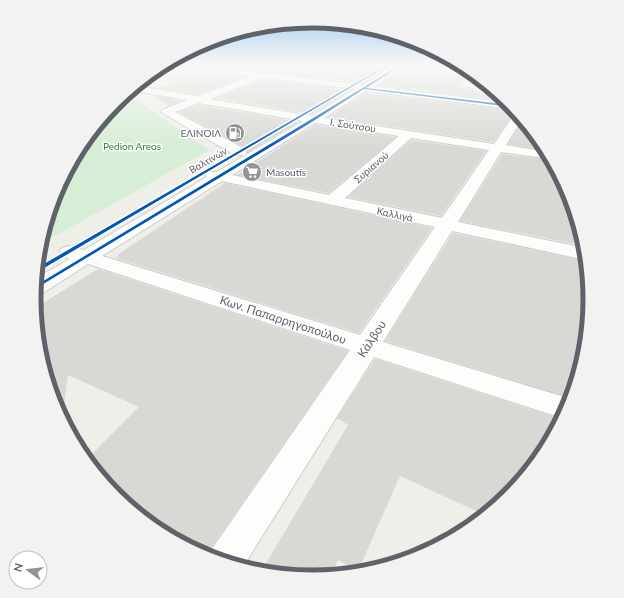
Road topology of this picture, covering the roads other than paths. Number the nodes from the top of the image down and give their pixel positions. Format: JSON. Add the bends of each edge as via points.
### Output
{"nodes":[{"id":1,"x":160,"y":93,"type":"edge"},
{"id":2,"x":216,"y":93,"type":"edge"},
{"id":3,"x":346,"y":93,"type":"edge"},
{"id":4,"x":350,"y":93,"type":"edge"},
{"id":5,"x":406,"y":93,"type":"edge"},
{"id":6,"x":198,"y":100,"type":"junction"},
{"id":7,"x":502,"y":105,"type":"edge"},
{"id":8,"x":298,"y":117,"type":"junction"},
{"id":9,"x":313,"y":119,"type":"junction"},
{"id":10,"x":516,"y":120,"type":"edge"},
{"id":11,"x":409,"y":134,"type":"junction"},
{"id":12,"x":498,"y":148,"type":"junction"},
{"id":13,"x":240,"y":152,"type":"junction"},
{"id":14,"x":541,"y":155,"type":"edge"},
{"id":15,"x":212,"y":175,"type":"junction"},
{"id":16,"x":333,"y":200,"type":"junction"},
{"id":17,"x":447,"y":225,"type":"junction"},
{"id":18,"x":579,"y":253,"type":"edge"},
{"id":19,"x":78,"y":254,"type":"junction"},
{"id":20,"x":43,"y":268,"type":"edge"},
{"id":21,"x":42,"y":283,"type":"edge"},
{"id":22,"x":367,"y":346,"type":"junction"},
{"id":23,"x":560,"y":407,"type":"edge"},
{"id":24,"x":228,"y":557,"type":"edge"}],
"edges":[{"from":1,"to":6,"type":"street","name":"Ι. Σούτσου"},
{"from":2,"to":6,"type":"street"},
{"from":3,"to":8,"type":"street","name":"Βαλτινών"},
{"from":4,"to":9,"type":"street","name":"Βαλτινών"},
{"from":5,"to":7,"type":"street"},
{"from":6,"to":8,"type":"street","name":"Ι. Σούτσου"},
{"from":6,"to":13,"type":"street","via":[[166,112]]},
{"from":8,"to":9,"type":"street","name":"Ι. Σούτσου"},
{"from":8,"to":13,"type":"street","name":"Βαλτινών"},
{"from":9,"to":11,"type":"street","name":"Ι. Σούτσου"},
{"from":9,"to":15,"type":"street","name":"Βαλτινών"},
{"from":10,"to":12,"type":"street","name":"Κάλβου"},
{"from":11,"to":12,"type":"street","name":"Ι. Σούτσου"},
{"from":11,"to":16,"type":"street","name":"Συριανού"},
{"from":12,"to":14,"type":"street","name":"Ι. Σούτσου"},
{"from":12,"to":17,"type":"street","name":"Κάλβου"},
{"from":13,"to":15,"type":"street","name":"Βαλτινών"},
{"from":15,"to":16,"type":"street","name":"Καλλιγά"},
{"from":15,"to":19,"type":"street","name":"Βαλτινών"},
{"from":16,"to":17,"type":"street","name":"Καλλιγά"},
{"from":17,"to":18,"type":"street","name":"Καλλιγά"},
{"from":17,"to":22,"type":"street","name":"Κάλβου"},
{"from":19,"to":20,"type":"street","name":"Βαλτινών"},
{"from":19,"to":21,"type":"street","name":"Βαλτινών"},
{"from":19,"to":22,"type":"street","name":"Κων. Παπαρρηγοπούλου"},
{"from":22,"to":23,"type":"street","name":"Κων. Παπαρρηγοπούλου"},
{"from":22,"to":24,"type":"street","name":"Κάλβου"}]}
